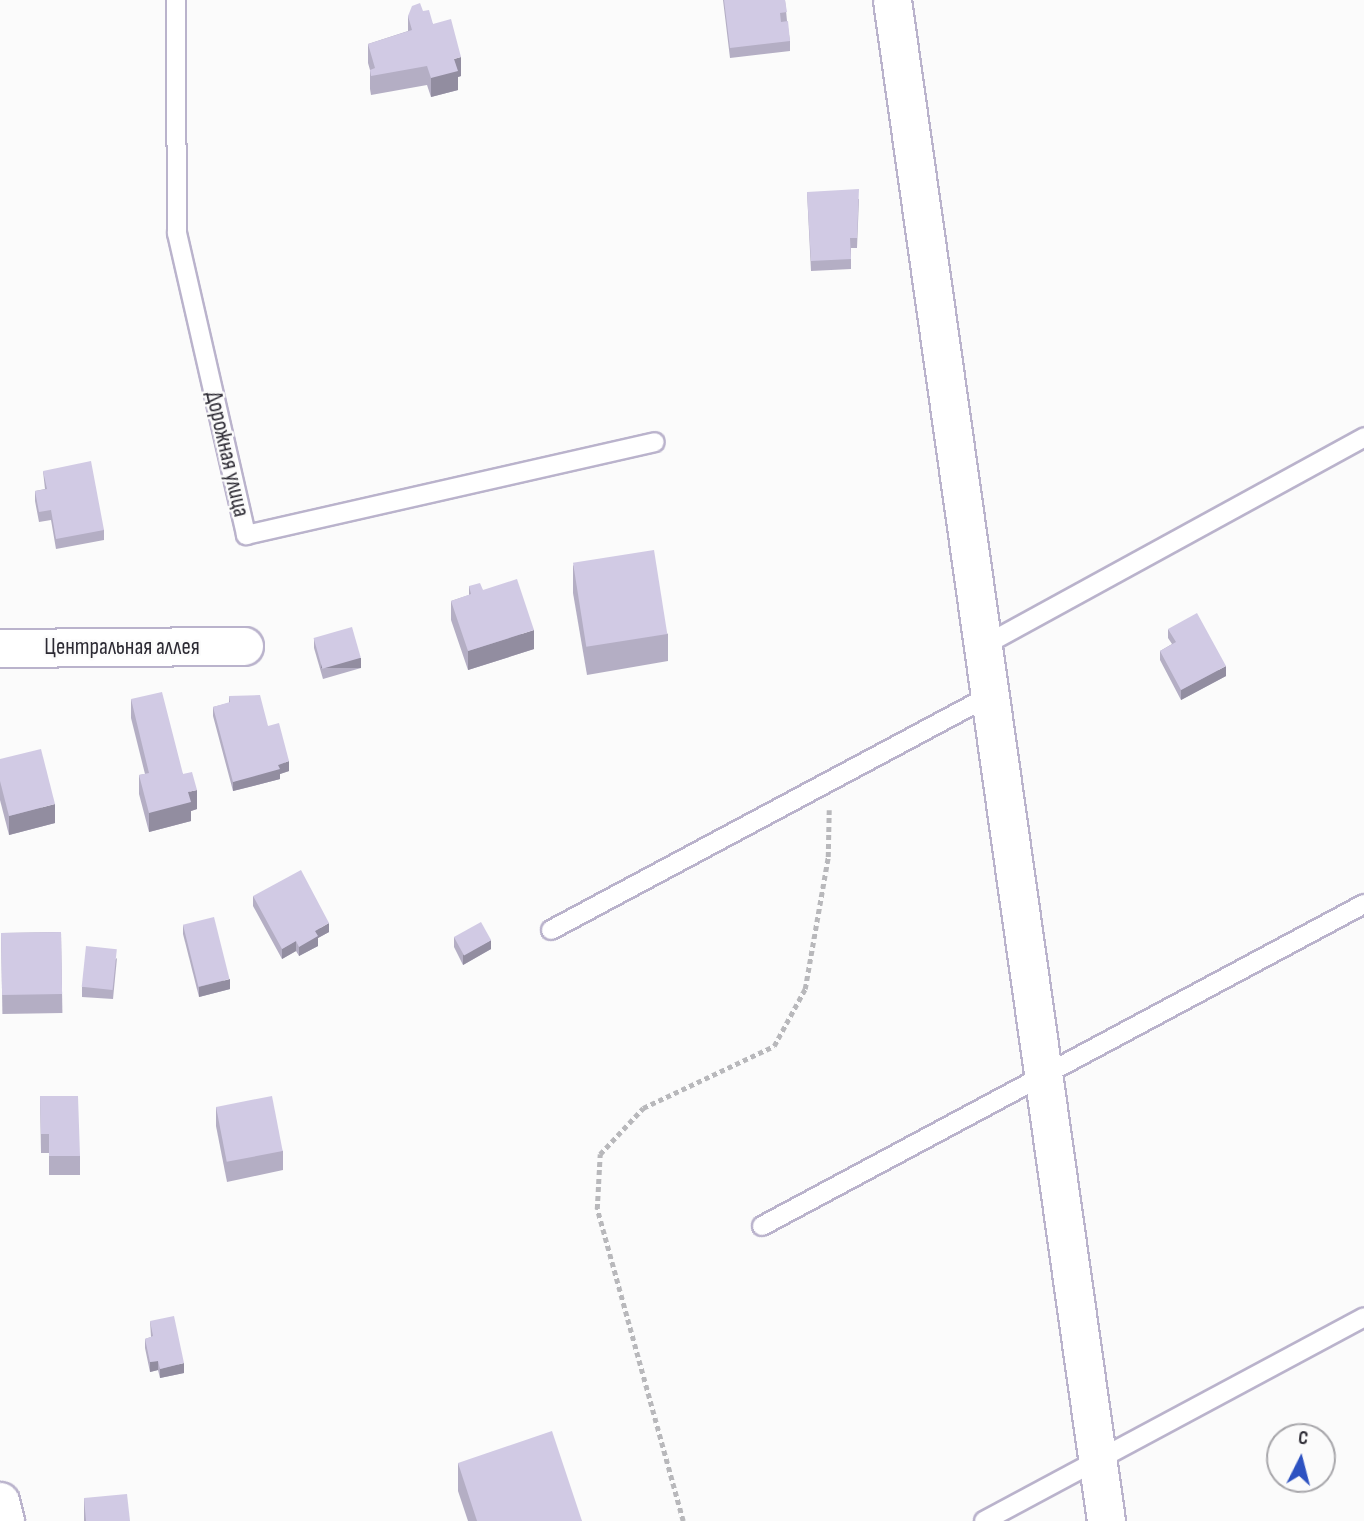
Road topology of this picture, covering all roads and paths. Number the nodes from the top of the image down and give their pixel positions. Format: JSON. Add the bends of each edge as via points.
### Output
{"nodes":[{"id":1,"x":176,"y":0,"type":"edge"},
{"id":2,"x":892,"y":0,"type":"edge"},
{"id":3,"x":1364,"y":437,"type":"edge"},
{"id":4,"x":655,"y":442,"type":"dead end"},
{"id":5,"x":244,"y":646,"type":"dead end"},
{"id":6,"x":983,"y":646,"type":"junction"},
{"id":7,"x":0,"y":648,"type":"edge"},
{"id":8,"x":990,"y":696,"type":"junction"},
{"id":9,"x":829,"y":782,"type":"junction"},
{"id":10,"x":1364,"y":904,"type":"edge"},
{"id":11,"x":551,"y":930,"type":"dead end"},
{"id":12,"x":1044,"y":1075,"type":"junction"},
{"id":13,"x":762,"y":1226,"type":"dead end"},
{"id":14,"x":1364,"y":1317,"type":"edge"},
{"id":15,"x":1098,"y":1460,"type":"junction"},
{"id":16,"x":0,"y":1501,"type":"edge"},
{"id":17,"x":5,"y":1521,"type":"edge"},
{"id":18,"x":683,"y":1521,"type":"edge"},
{"id":19,"x":984,"y":1521,"type":"edge"},
{"id":20,"x":1106,"y":1521,"type":"edge"}],
"edges":[{"from":1,"to":4,"type":"lane","name":"Дорожная улица","via":[[177,233],[246,535]]},
{"from":2,"to":6,"type":"street"},
{"from":3,"to":6,"type":"lane"},
{"from":5,"to":7,"type":"street","name":"Центральная аллея"},
{"from":6,"to":8,"type":"street"},
{"from":8,"to":9,"type":"lane"},
{"from":8,"to":12,"type":"street"},
{"from":9,"to":11,"type":"lane"},
{"from":9,"to":18,"type":"path","via":[[828,857],[804,989],[774,1046],[643,1108],[600,1154],[597,1209]]},
{"from":10,"to":12,"type":"lane"},
{"from":12,"to":13,"type":"lane"},
{"from":12,"to":15,"type":"street"},
{"from":14,"to":15,"type":"lane"},
{"from":15,"to":19,"type":"lane"},
{"from":15,"to":20,"type":"street"},
{"from":16,"to":17,"type":"street"}]}
